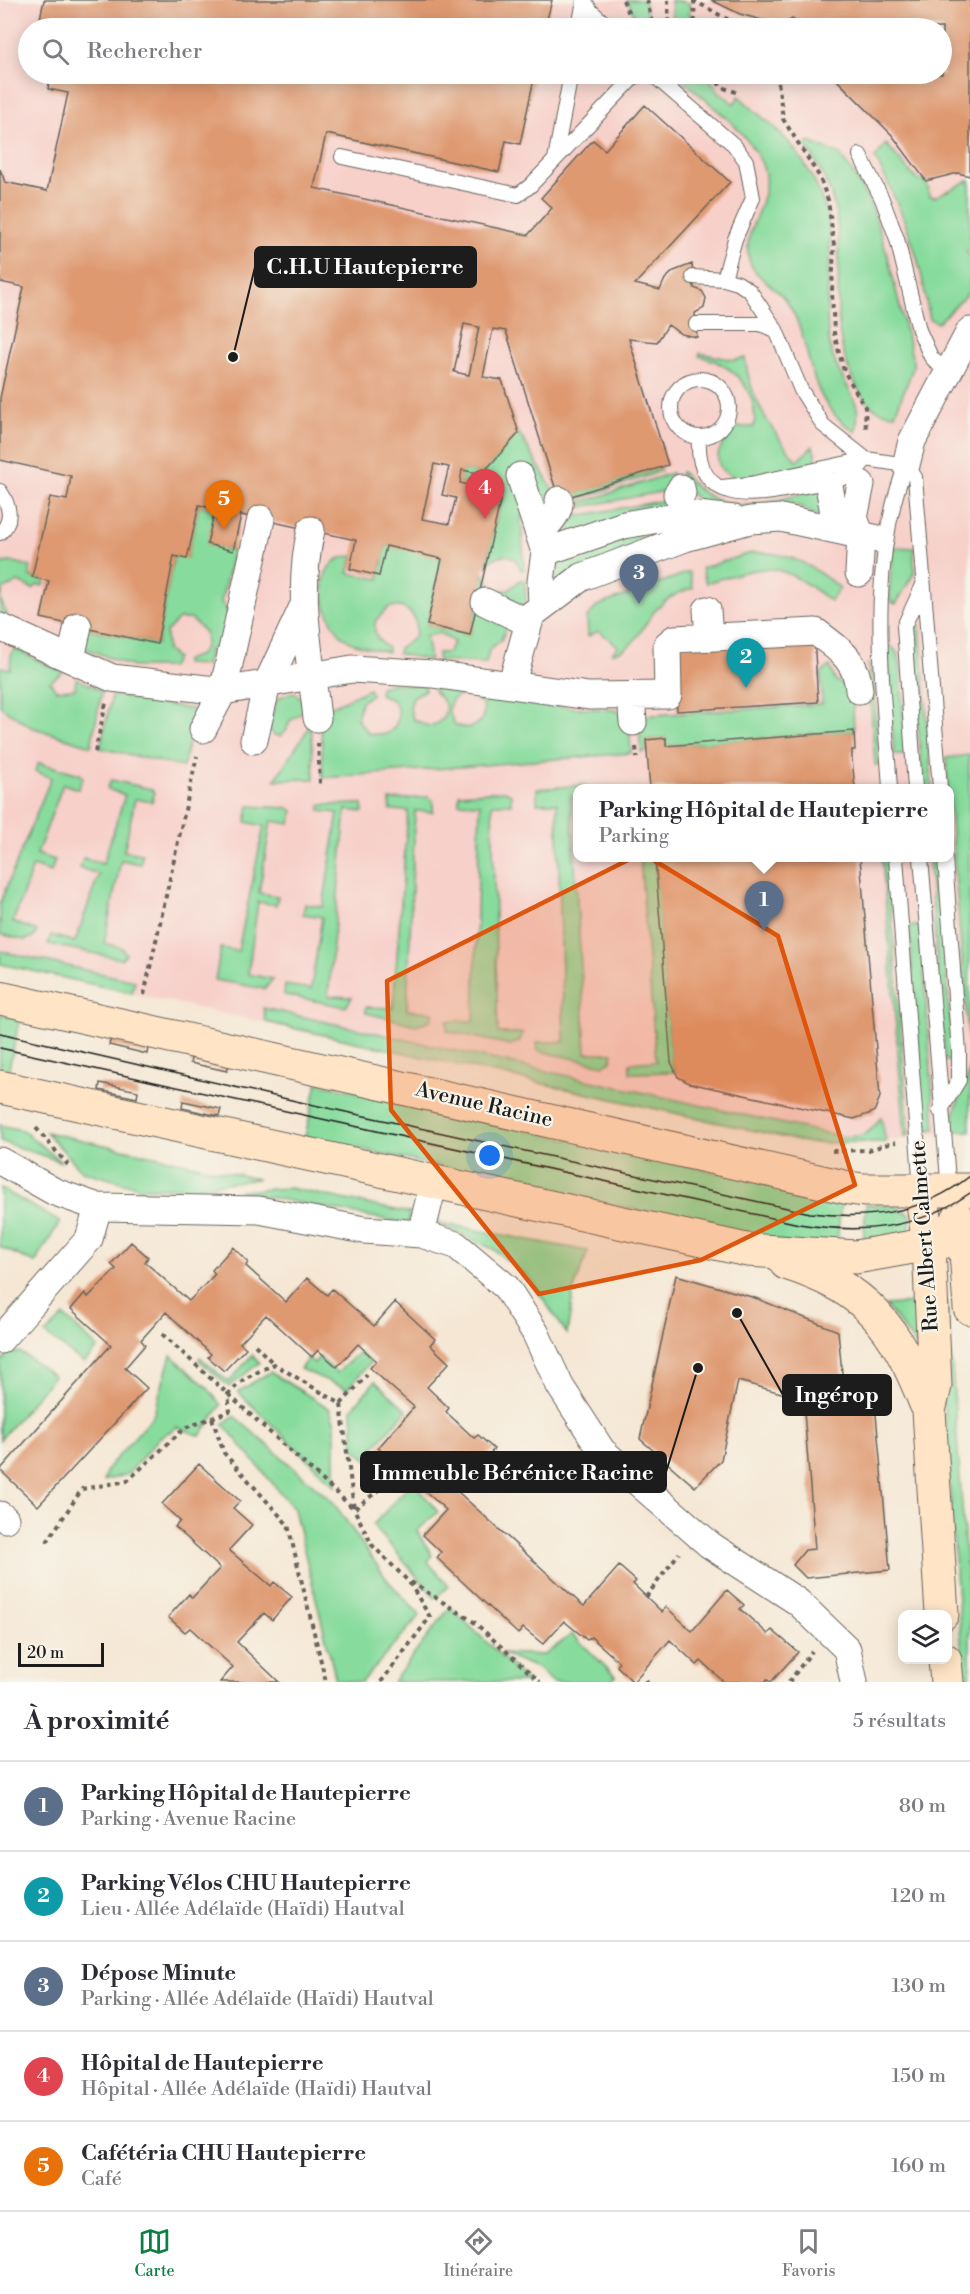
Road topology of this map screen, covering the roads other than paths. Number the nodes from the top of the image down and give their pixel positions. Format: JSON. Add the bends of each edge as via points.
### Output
{"nodes":[{"id":1,"x":584,"y":0,"type":"edge"},
{"id":2,"x":581,"y":18,"type":"edge"},
{"id":3,"x":599,"y":18,"type":"edge"},
{"id":4,"x":569,"y":84,"type":"edge"},
{"id":5,"x":627,"y":84,"type":"edge"},
{"id":6,"x":664,"y":84,"type":"edge"},
{"id":7,"x":860,"y":155,"type":"dead end"},
{"id":8,"x":342,"y":157,"type":"dead end"},
{"id":9,"x":555,"y":159,"type":"junction"},
{"id":10,"x":693,"y":277,"type":"dead end"},
{"id":11,"x":724,"y":279,"type":"junction"},
{"id":12,"x":696,"y":324,"type":"dead end"},
{"id":13,"x":776,"y":330,"type":"junction"},
{"id":14,"x":970,"y":331,"type":"edge"},
{"id":15,"x":947,"y":372,"type":"junction"},
{"id":16,"x":699,"y":438,"type":"junction"},
{"id":17,"x":906,"y":465,"type":"junction"},
{"id":18,"x":863,"y":472,"type":"junction"},
{"id":19,"x":520,"y":476,"type":"dead end"},
{"id":20,"x":829,"y":486,"type":"dead end"},
{"id":21,"x":0,"y":491,"type":"edge"},
{"id":22,"x":559,"y":500,"type":"dead end"},
{"id":23,"x":685,"y":512,"type":"junction"},
{"id":24,"x":261,"y":519,"type":"dead end"},
{"id":25,"x":851,"y":527,"type":"junction"},
{"id":26,"x":311,"y":530,"type":"dead end"},
{"id":27,"x":0,"y":532,"type":"edge"},
{"id":28,"x":542,"y":543,"type":"junction"},
{"id":29,"x":859,"y":573,"type":"dead end"},
{"id":30,"x":923,"y":585,"type":"junction"},
{"id":31,"x":485,"y":602,"type":"dead end"},
{"id":32,"x":302,"y":609,"type":"junction"},
{"id":33,"x":707,"y":610,"type":"dead end"},
{"id":34,"x":536,"y":615,"type":"junction"},
{"id":35,"x":78,"y":626,"type":"dead end"},
{"id":36,"x":0,"y":627,"type":"edge"},
{"id":37,"x":709,"y":637,"type":"junction"},
{"id":38,"x":70,"y":659,"type":"junction"},
{"id":39,"x":312,"y":676,"type":"junction"},
{"id":40,"x":512,"y":683,"type":"junction"},
{"id":41,"x":267,"y":684,"type":"junction"},
{"id":42,"x":859,"y":690,"type":"dead end"},
{"id":43,"x":223,"y":691,"type":"junction"},
{"id":44,"x":317,"y":718,"type":"road end"},
{"id":45,"x":203,"y":729,"type":"road end"},
{"id":46,"x":254,"y":740,"type":"dead end"},
{"id":47,"x":890,"y":784,"type":"edge"},
{"id":48,"x":915,"y":784,"type":"edge"},
{"id":49,"x":940,"y":784,"type":"edge"},
{"id":50,"x":897,"y":862,"type":"edge"},
{"id":51,"x":921,"y":862,"type":"edge"},
{"id":52,"x":945,"y":862,"type":"edge"},
{"id":53,"x":0,"y":998,"type":"edge"},
{"id":54,"x":0,"y":1086,"type":"edge"},
{"id":55,"x":940,"y":1111,"type":"junction"},
{"id":56,"x":0,"y":1161,"type":"edge"},
{"id":57,"x":434,"y":1181,"type":"junction"},
{"id":58,"x":99,"y":1207,"type":"junction"},
{"id":59,"x":957,"y":1212,"type":"edge"},
{"id":60,"x":421,"y":1234,"type":"junction"},
{"id":61,"x":929,"y":1244,"type":"junction"},
{"id":62,"x":747,"y":1250,"type":"junction"},
{"id":63,"x":970,"y":1308,"type":"edge"},
{"id":64,"x":0,"y":1340,"type":"edge"},
{"id":65,"x":929,"y":1411,"type":"junction"},
{"id":66,"x":942,"y":1610,"type":"edge"},
{"id":67,"x":945,"y":1664,"type":"edge"},
{"id":68,"x":854,"y":1682,"type":"edge"},
{"id":69,"x":947,"y":1682,"type":"edge"}],
"edges":[{"from":1,"to":2,"type":"lane"},
{"from":1,"to":3,"type":"lane"},
{"from":4,"to":9,"type":"lane"},
{"from":5,"to":9,"type":"lane"},
{"from":6,"to":11,"type":"lane","via":[[734,145],[746,161],[753,198],[735,239]]},
{"from":7,"to":15,"type":"lane","via":[[897,239],[919,330],[931,357]]},
{"from":8,"to":9,"type":"lane","via":[[518,195]]},
{"from":10,"to":11,"type":"lane"},
{"from":11,"to":13,"type":"lane","via":[[750,291]]},
{"from":12,"to":13,"type":"lane","via":[[759,324]]},
{"from":13,"to":18,"type":"lane","via":[[801,390],[823,425]]},
{"from":14,"to":15,"type":"street"},
{"from":15,"to":17,"type":"street","via":[[912,441]]},
{"from":16,"to":16,"type":"lane","via":[[724,425],[729,412],[728,398],[720,386],[708,379],[694,378],[681,384],[672,396],[670,410],[675,424]]},
{"from":16,"to":18,"type":"lane","via":[[702,471],[709,480],[735,494],[769,494]]},
{"from":17,"to":18,"type":"lane"},
{"from":17,"to":30,"type":"lane","via":[[915,477]]},
{"from":17,"to":47,"type":"lane","via":[[893,498],[880,608]]},
{"from":18,"to":25,"type":"street"},
{"from":19,"to":28,"type":"street"},
{"from":20,"to":25,"type":"street"},
{"from":21,"to":27,"type":"lane","via":[[9,512]]},
{"from":22,"to":28,"type":"street"},
{"from":23,"to":25,"type":"street"},
{"from":23,"to":28,"type":"street"},
{"from":23,"to":34,"type":"street","via":[[582,578]]},
{"from":24,"to":43,"type":"street"},
{"from":25,"to":29,"type":"street"},
{"from":26,"to":32,"type":"street","via":[[305,555]]},
{"from":28,"to":34,"type":"street"},
{"from":30,"to":48,"type":"lane","via":[[904,626]]},
{"from":30,"to":49,"type":"lane"},
{"from":31,"to":34,"type":"street"},
{"from":32,"to":39,"type":"street"},
{"from":32,"to":41,"type":"street"},
{"from":33,"to":37,"type":"street"},
{"from":34,"to":40,"type":"street"},
{"from":35,"to":38,"type":"street"},
{"from":36,"to":38,"type":"street"},
{"from":37,"to":40,"type":"street","via":[[674,639],[667,645],[668,705],[632,709],[589,696]]},
{"from":37,"to":42,"type":"street","via":[[819,629],[849,656]]},
{"from":38,"to":43,"type":"street","via":[[110,685]]},
{"from":39,"to":40,"type":"street","via":[[352,669]]},
{"from":39,"to":41,"type":"street"},
{"from":39,"to":44,"type":"street"},
{"from":41,"to":43,"type":"street"},
{"from":41,"to":46,"type":"street"},
{"from":43,"to":45,"type":"street"},
{"from":50,"to":59,"type":"lane","name":"Rue Albert Calmette"},
{"from":51,"to":55,"type":"lane","name":"Rue Albert Calmette"},
{"from":52,"to":55,"type":"lane","via":[[959,1080]]},
{"from":53,"to":59,"type":"street","name":"Avenue Racine"},
{"from":54,"to":57,"type":"street"},
{"from":55,"to":59,"type":"lane","name":"Rue Albert Calmette"},
{"from":56,"to":58,"type":"street","via":[[55,1192]]},
{"from":57,"to":60,"type":"street"},
{"from":57,"to":62,"type":"street"},
{"from":58,"to":60,"type":"street","via":[[259,1210],[364,1230]]},
{"from":58,"to":64,"type":"street","via":[[89,1239]]},
{"from":59,"to":61,"type":"street"},
{"from":59,"to":61,"type":"street","name":"Rue Albert Calmette"},
{"from":59,"to":63,"type":"street","name":"Rue Albert Calmette"},
{"from":60,"to":68,"type":"street","via":[[456,1245],[506,1287],[535,1332],[560,1386],[602,1451],[710,1545],[798,1602],[848,1649]]},
{"from":61,"to":62,"type":"street","via":[[856,1257]]},
{"from":61,"to":65,"type":"street","name":"Rue Albert Calmette","via":[[934,1386]]},
{"from":62,"to":65,"type":"street","via":[[825,1278],[865,1302],[909,1359]]},
{"from":65,"to":66,"type":"street","name":"Rue Albert Calmette"},
{"from":67,"to":69,"type":"street"}]}
